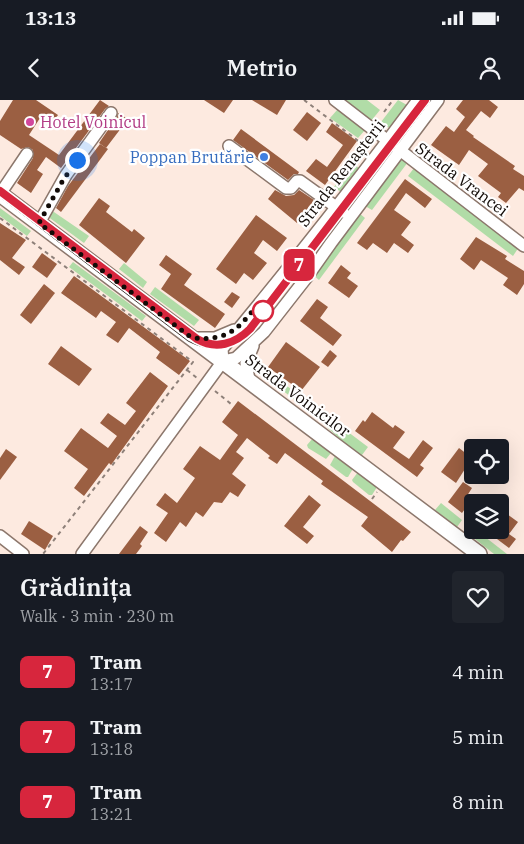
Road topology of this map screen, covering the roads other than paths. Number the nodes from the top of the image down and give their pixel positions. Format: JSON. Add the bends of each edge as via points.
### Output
{"nodes":[{"id":1,"x":334,"y":100,"type":"edge"},
{"id":2,"x":418,"y":100,"type":"edge"},
{"id":3,"x":438,"y":100,"type":"edge"},
{"id":4,"x":111,"y":113,"type":"dead end"},
{"id":5,"x":387,"y":141,"type":"junction"},
{"id":6,"x":229,"y":146,"type":"dead end"},
{"id":7,"x":400,"y":152,"type":"junction"},
{"id":8,"x":27,"y":154,"type":"dead end"},
{"id":9,"x":0,"y":194,"type":"edge"},
{"id":10,"x":337,"y":208,"type":"junction"},
{"id":11,"x":350,"y":218,"type":"junction"},
{"id":12,"x":39,"y":223,"type":"junction"},
{"id":13,"x":524,"y":246,"type":"edge"},
{"id":14,"x":242,"y":324,"type":"junction"},
{"id":15,"x":192,"y":338,"type":"junction"},
{"id":16,"x":257,"y":339,"type":"junction"},
{"id":17,"x":223,"y":361,"type":"junction"},
{"id":18,"x":249,"y":380,"type":"junction"},
{"id":19,"x":0,"y":536,"type":"edge"},
{"id":20,"x":23,"y":554,"type":"edge"},
{"id":21,"x":82,"y":554,"type":"edge"},
{"id":22,"x":479,"y":554,"type":"edge"}],
"edges":[{"from":1,"to":5,"type":"street","name":"Strada Vrancei"},
{"from":2,"to":5,"type":"street","name":"Strada Renașterii"},
{"from":3,"to":7,"type":"street","name":"Strada Renașterii"},
{"from":4,"to":12,"type":"street","via":[[66,175]]},
{"from":5,"to":7,"type":"street","name":"Strada Vrancei"},
{"from":5,"to":10,"type":"street","name":"Strada Renașterii"},
{"from":6,"to":10,"type":"street","via":[[286,188],[300,181]]},
{"from":7,"to":11,"type":"street","name":"Strada Renașterii"},
{"from":7,"to":13,"type":"street","name":"Strada Vrancei"},
{"from":8,"to":9,"type":"street"},
{"from":9,"to":12,"type":"main road","name":"Strada Voinicilor"},
{"from":10,"to":11,"type":"street"},
{"from":10,"to":14,"type":"street","name":"Strada Renașterii"},
{"from":11,"to":16,"type":"street","name":"Strada Renașterii"},
{"from":12,"to":15,"type":"main road","name":"Strada Voinicilor"},
{"from":14,"to":15,"type":"street","via":[[220,337]]},
{"from":14,"to":17,"type":"street","name":"Strada Renașterii","via":[[222,349]]},
{"from":15,"to":17,"type":"main road","name":"Strada Voinicilor"},
{"from":16,"to":17,"type":"street","name":"Strada Renașterii","via":[[236,358]]},
{"from":16,"to":18,"type":"street","via":[[246,363]]},
{"from":17,"to":18,"type":"main road","name":"Strada Voinicilor"},
{"from":17,"to":21,"type":"street","name":"Strada Renașterii"},
{"from":18,"to":22,"type":"main road","name":"Strada Voinicilor"},
{"from":19,"to":20,"type":"street"}]}
